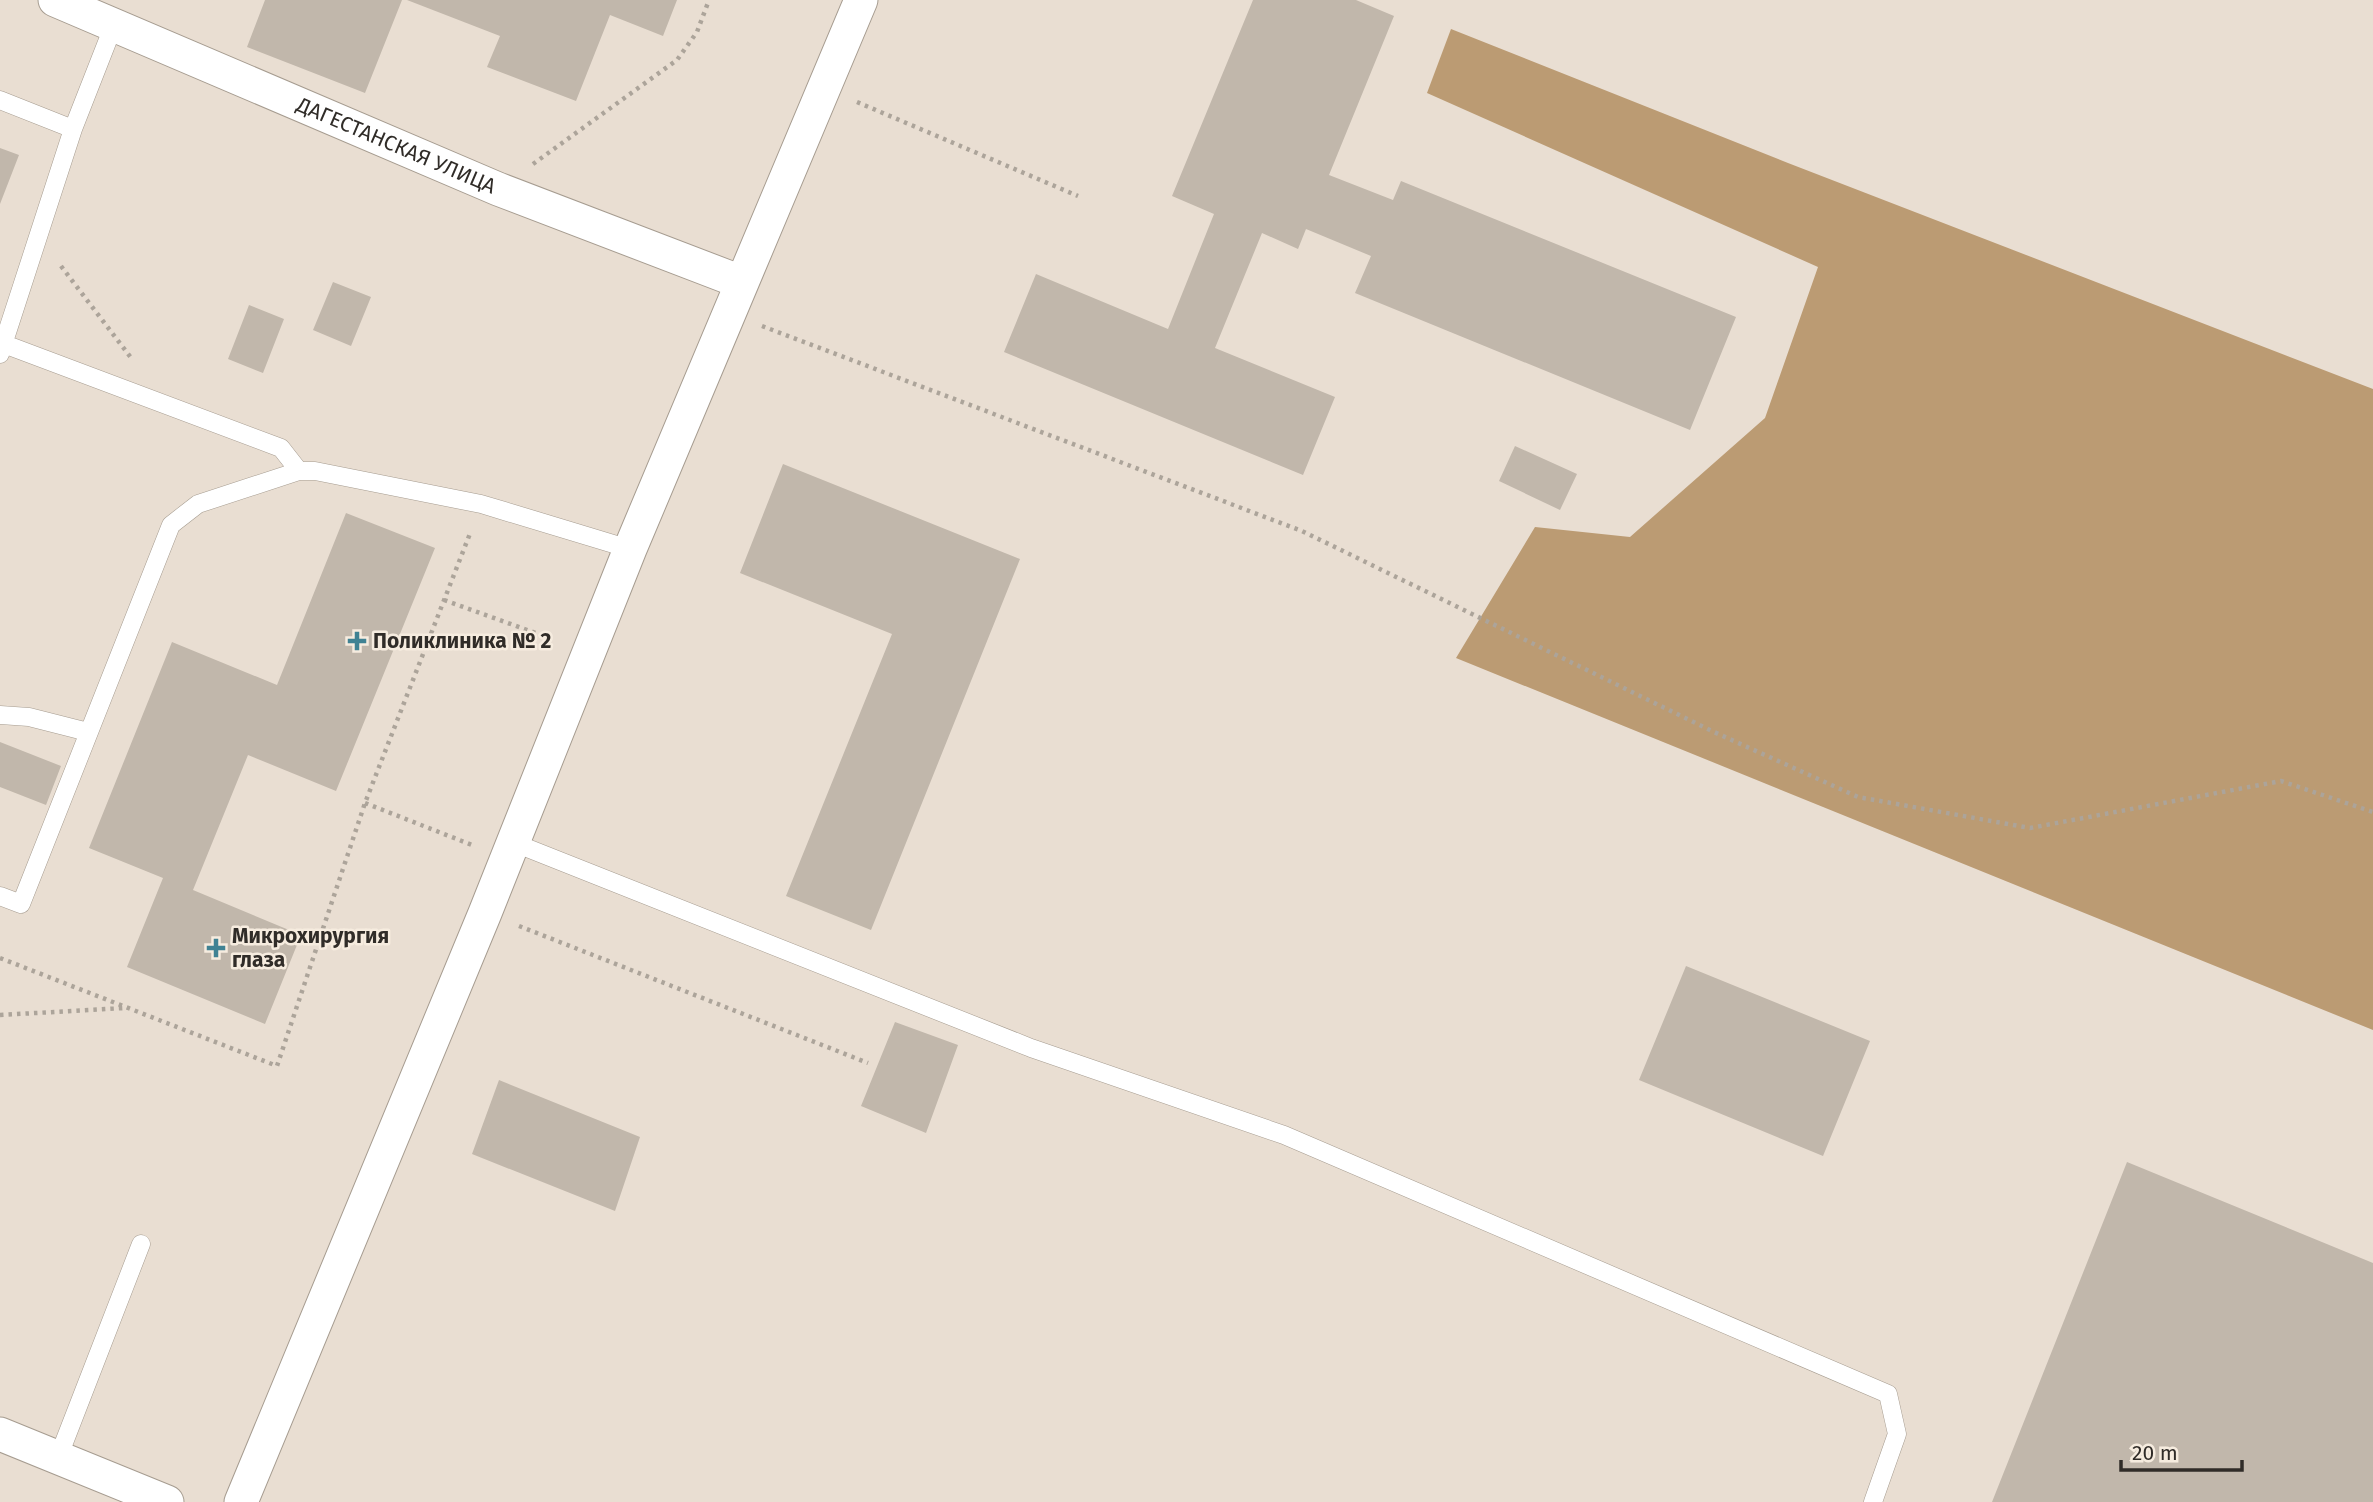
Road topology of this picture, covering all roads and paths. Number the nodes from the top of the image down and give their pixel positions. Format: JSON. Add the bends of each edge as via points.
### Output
{"nodes":[{"id":1,"x":55,"y":0,"type":"edge"},
{"id":2,"x":709,"y":0,"type":"edge"},
{"id":3,"x":861,"y":0,"type":"edge"},
{"id":4,"x":113,"y":27,"type":"junction"},
{"id":5,"x":823,"y":90,"type":"junction"},
{"id":6,"x":0,"y":100,"type":"edge"},
{"id":7,"x":74,"y":129,"type":"junction"},
{"id":8,"x":498,"y":189,"type":"junction"},
{"id":9,"x":1079,"y":196,"type":"dead end"},
{"id":10,"x":39,"y":238,"type":"junction"},
{"id":11,"x":735,"y":297,"type":"junction"},
{"id":12,"x":2,"y":349,"type":"edge"},
{"id":13,"x":166,"y":405,"type":"junction"},
{"id":14,"x":299,"y":471,"type":"junction"},
{"id":15,"x":481,"y":504,"type":"junction"},
{"id":16,"x":630,"y":550,"type":"junction"},
{"id":17,"x":444,"y":600,"type":"junction"},
{"id":18,"x":589,"y":652,"type":"junction"},
{"id":19,"x":0,"y":715,"type":"edge"},
{"id":20,"x":88,"y":732,"type":"junction"},
{"id":21,"x":365,"y":803,"type":"junction"},
{"id":22,"x":2373,"y":812,"type":"edge"},
{"id":23,"x":508,"y":850,"type":"junction"},
{"id":24,"x":0,"y":896,"type":"edge"},
{"id":25,"x":485,"y":913,"type":"junction"},
{"id":26,"x":0,"y":958,"type":"edge"},
{"id":27,"x":128,"y":1008,"type":"junction"},
{"id":28,"x":0,"y":1015,"type":"edge"},
{"id":29,"x":868,"y":1063,"type":"dead end"},
{"id":30,"x":141,"y":1244,"type":"dead end"},
{"id":31,"x":0,"y":1434,"type":"edge"},
{"id":32,"x":58,"y":1458,"type":"junction"},
{"id":33,"x":167,"y":1502,"type":"edge"},
{"id":34,"x":241,"y":1502,"type":"edge"},
{"id":35,"x":1873,"y":1502,"type":"edge"}],
"edges":[{"from":1,"to":4,"type":"street","name":"ДАГЕСТАНСКАЯ УЛИЦА"},
{"from":2,"to":8,"type":"path","via":[[697,32],[677,60]]},
{"from":3,"to":5,"type":"street"},
{"from":4,"to":7,"type":"lane"},
{"from":4,"to":8,"type":"street","name":"ДАГЕСТАНСКАЯ УЛИЦА"},
{"from":5,"to":9,"type":"path"},
{"from":5,"to":11,"type":"street"},
{"from":6,"to":7,"type":"lane"},
{"from":7,"to":10,"type":"lane"},
{"from":8,"to":11,"type":"street","name":"ДАГЕСТАНСКАЯ УЛИЦА"},
{"from":10,"to":12,"type":"lane"},
{"from":10,"to":13,"type":"path"},
{"from":11,"to":16,"type":"street"},
{"from":11,"to":22,"type":"path","via":[[792,339],[1302,531],[1714,732],[1858,797],[2030,828],[2281,781]]},
{"from":12,"to":13,"type":"lane"},
{"from":13,"to":14,"type":"lane","via":[[281,448]]},
{"from":14,"to":15,"type":"lane"},
{"from":14,"to":20,"type":"lane","via":[[198,504],[171,525]]},
{"from":15,"to":16,"type":"lane"},
{"from":15,"to":17,"type":"path"},
{"from":16,"to":18,"type":"street"},
{"from":17,"to":18,"type":"path"},
{"from":17,"to":21,"type":"path"},
{"from":18,"to":23,"type":"street"},
{"from":19,"to":20,"type":"lane","via":[[29,716]]},
{"from":20,"to":24,"type":"lane","via":[[21,904]]},
{"from":21,"to":23,"type":"path"},
{"from":21,"to":27,"type":"path","via":[[278,1066]]},
{"from":23,"to":25,"type":"street"},
{"from":23,"to":35,"type":"lane","via":[[1031,1048],[1284,1135],[1888,1394],[1897,1434]]},
{"from":25,"to":29,"type":"path"},
{"from":25,"to":34,"type":"street"},
{"from":26,"to":27,"type":"path"},
{"from":27,"to":28,"type":"path"},
{"from":30,"to":32,"type":"lane"},
{"from":31,"to":32,"type":"street"},
{"from":32,"to":33,"type":"street"}]}
